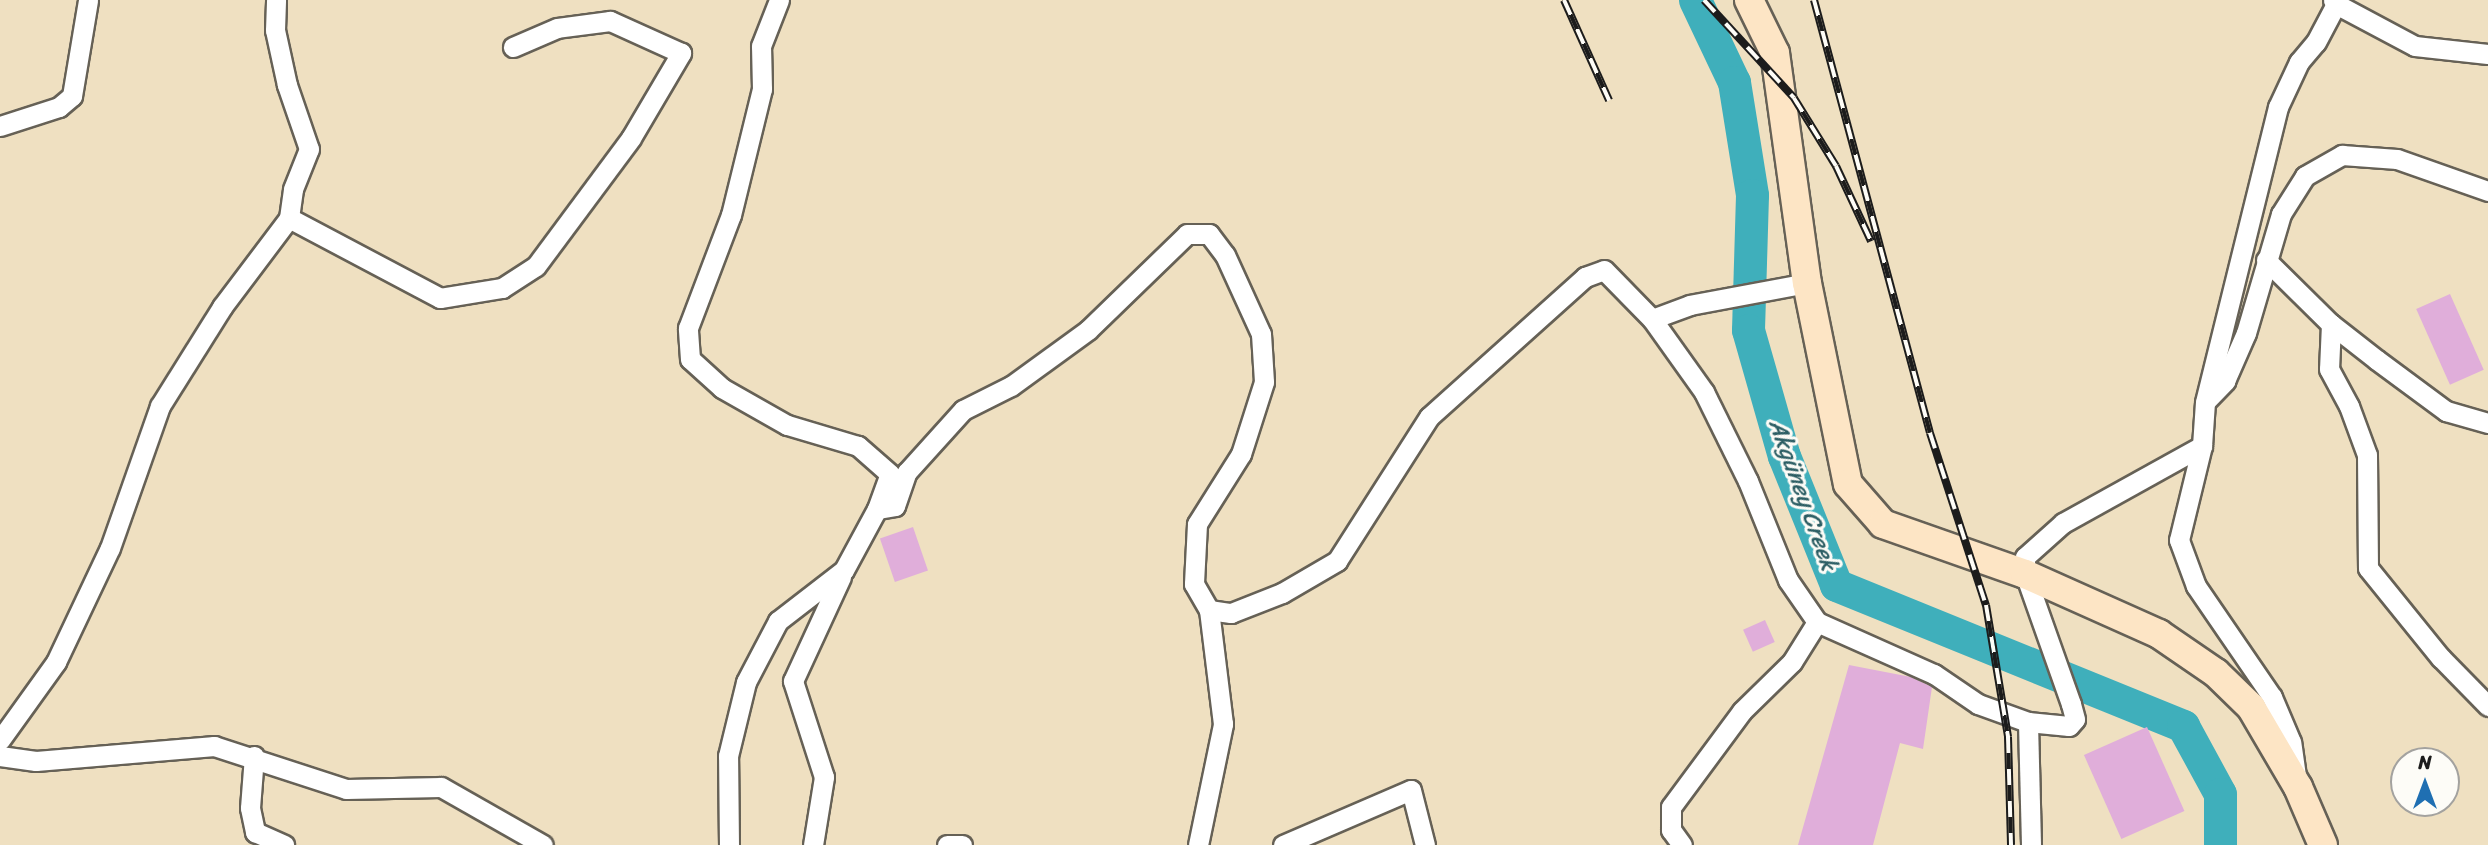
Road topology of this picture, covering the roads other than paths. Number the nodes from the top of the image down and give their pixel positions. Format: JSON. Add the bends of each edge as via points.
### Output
{"nodes":[{"id":1,"x":88,"y":0,"type":"edge"},
{"id":2,"x":276,"y":0,"type":"edge"},
{"id":3,"x":779,"y":0,"type":"edge"},
{"id":4,"x":1749,"y":0,"type":"edge"},
{"id":5,"x":2334,"y":2,"type":"edge"},
{"id":6,"x":513,"y":47,"type":"dead end"},
{"id":7,"x":2488,"y":54,"type":"edge"},
{"id":8,"x":0,"y":126,"type":"edge"},
{"id":9,"x":2488,"y":191,"type":"edge"},
{"id":10,"x":289,"y":218,"type":"junction"},
{"id":11,"x":2266,"y":260,"type":"junction"},
{"id":12,"x":1807,"y":283,"type":"junction"},
{"id":13,"x":1652,"y":319,"type":"junction"},
{"id":14,"x":2331,"y":324,"type":"junction"},
{"id":15,"x":2205,"y":402,"type":"junction"},
{"id":16,"x":2488,"y":423,"type":"edge"},
{"id":17,"x":2202,"y":446,"type":"junction"},
{"id":18,"x":877,"y":509,"type":"junction"},
{"id":19,"x":844,"y":570,"type":"junction"},
{"id":20,"x":2025,"y":574,"type":"junction"},
{"id":21,"x":1209,"y":610,"type":"junction"},
{"id":22,"x":1817,"y":622,"type":"junction"},
{"id":23,"x":2488,"y":706,"type":"edge"},
{"id":24,"x":2028,"y":722,"type":"junction"},
{"id":25,"x":0,"y":740,"type":"edge"},
{"id":26,"x":0,"y":756,"type":"edge"},
{"id":27,"x":254,"y":756,"type":"junction"},
{"id":28,"x":2298,"y":787,"type":"junction"},
{"id":29,"x":284,"y":845,"type":"edge"},
{"id":30,"x":543,"y":845,"type":"edge"},
{"id":31,"x":729,"y":845,"type":"edge"},
{"id":32,"x":813,"y":845,"type":"edge"},
{"id":33,"x":947,"y":845,"type":"edge"},
{"id":34,"x":962,"y":845,"type":"edge"},
{"id":35,"x":1198,"y":845,"type":"edge"},
{"id":36,"x":1283,"y":845,"type":"edge"},
{"id":37,"x":1424,"y":845,"type":"edge"},
{"id":38,"x":1682,"y":845,"type":"edge"},
{"id":39,"x":2031,"y":845,"type":"edge"},
{"id":40,"x":2323,"y":845,"type":"edge"}],
"edges":[{"from":1,"to":8,"type":"street","via":[[72,96],[59,107]]},
{"from":2,"to":10,"type":"street","via":[[275,30],[284,74],[309,149],[293,189]]},
{"from":3,"to":18,"type":"street","via":[[761,46],[762,89],[731,215],[688,328],[690,359],[722,388],[788,425],[858,446],[890,474]]},
{"from":4,"to":12,"type":"street","via":[[1775,53]]},
{"from":5,"to":7,"type":"street","via":[[2415,46]]},
{"from":5,"to":15,"type":"street","via":[[2278,107]]},
{"from":6,"to":10,"type":"street","via":[[557,28],[610,21],[681,53],[631,138],[536,266],[502,288],[440,298]]},
{"from":9,"to":11,"type":"street","via":[[2397,159],[2342,155],[2305,176],[2281,214]]},
{"from":10,"to":25,"type":"street","via":[[222,307],[160,406],[110,548],[56,662]]},
{"from":11,"to":14,"type":"street"},
{"from":11,"to":15,"type":"street","via":[[2246,333],[2225,381]]},
{"from":12,"to":13,"type":"street","via":[[1726,297]]},
{"from":12,"to":20,"type":"street","via":[[1848,484],[1883,524]]},
{"from":13,"to":21,"type":"street","via":[[1604,270],[1585,277],[1429,417],[1337,561],[1282,593],[1231,613]]},
{"from":13,"to":22,"type":"street","via":[[1704,392],[1748,481],[1788,580]]},
{"from":14,"to":16,"type":"street","via":[[2446,411]]},
{"from":14,"to":23,"type":"street","via":[[2329,369],[2367,456],[2368,568],[2441,658]]},
{"from":15,"to":17,"type":"street"},
{"from":17,"to":20,"type":"street","via":[[2063,523],[2025,558]]},
{"from":17,"to":28,"type":"street","via":[[2179,540],[2196,586],[2273,697],[2291,742]]},
{"from":18,"to":19,"type":"street"},
{"from":18,"to":21,"type":"street","via":[[895,506],[906,472],[964,410],[1011,386],[1088,330],[1186,234],[1209,234],[1226,255],[1261,334],[1264,382],[1241,454],[1197,524],[1194,584]]},
{"from":19,"to":31,"type":"street","via":[[778,621],[746,682],[727,756]]},
{"from":19,"to":32,"type":"street","via":[[793,681],[824,777]]},
{"from":20,"to":24,"type":"street","via":[[2075,719],[2069,726]]},
{"from":20,"to":28,"type":"street","via":[[2159,634],[2217,673],[2251,707]]},
{"from":21,"to":35,"type":"street","via":[[1223,724]]},
{"from":22,"to":24,"type":"street","via":[[1934,674],[1978,704]]},
{"from":22,"to":38,"type":"street","via":[[1792,662],[1742,712],[1671,807],[1671,830]]},
{"from":24,"to":39,"type":"street"},
{"from":26,"to":27,"type":"street","via":[[36,761],[214,746]]},
{"from":27,"to":29,"type":"street","via":[[250,808],[256,832]]},
{"from":27,"to":30,"type":"street","via":[[346,789],[441,786]]},
{"from":28,"to":40,"type":"street"},
{"from":33,"to":34,"type":"street"},
{"from":36,"to":37,"type":"street","via":[[1410,790]]}]}
